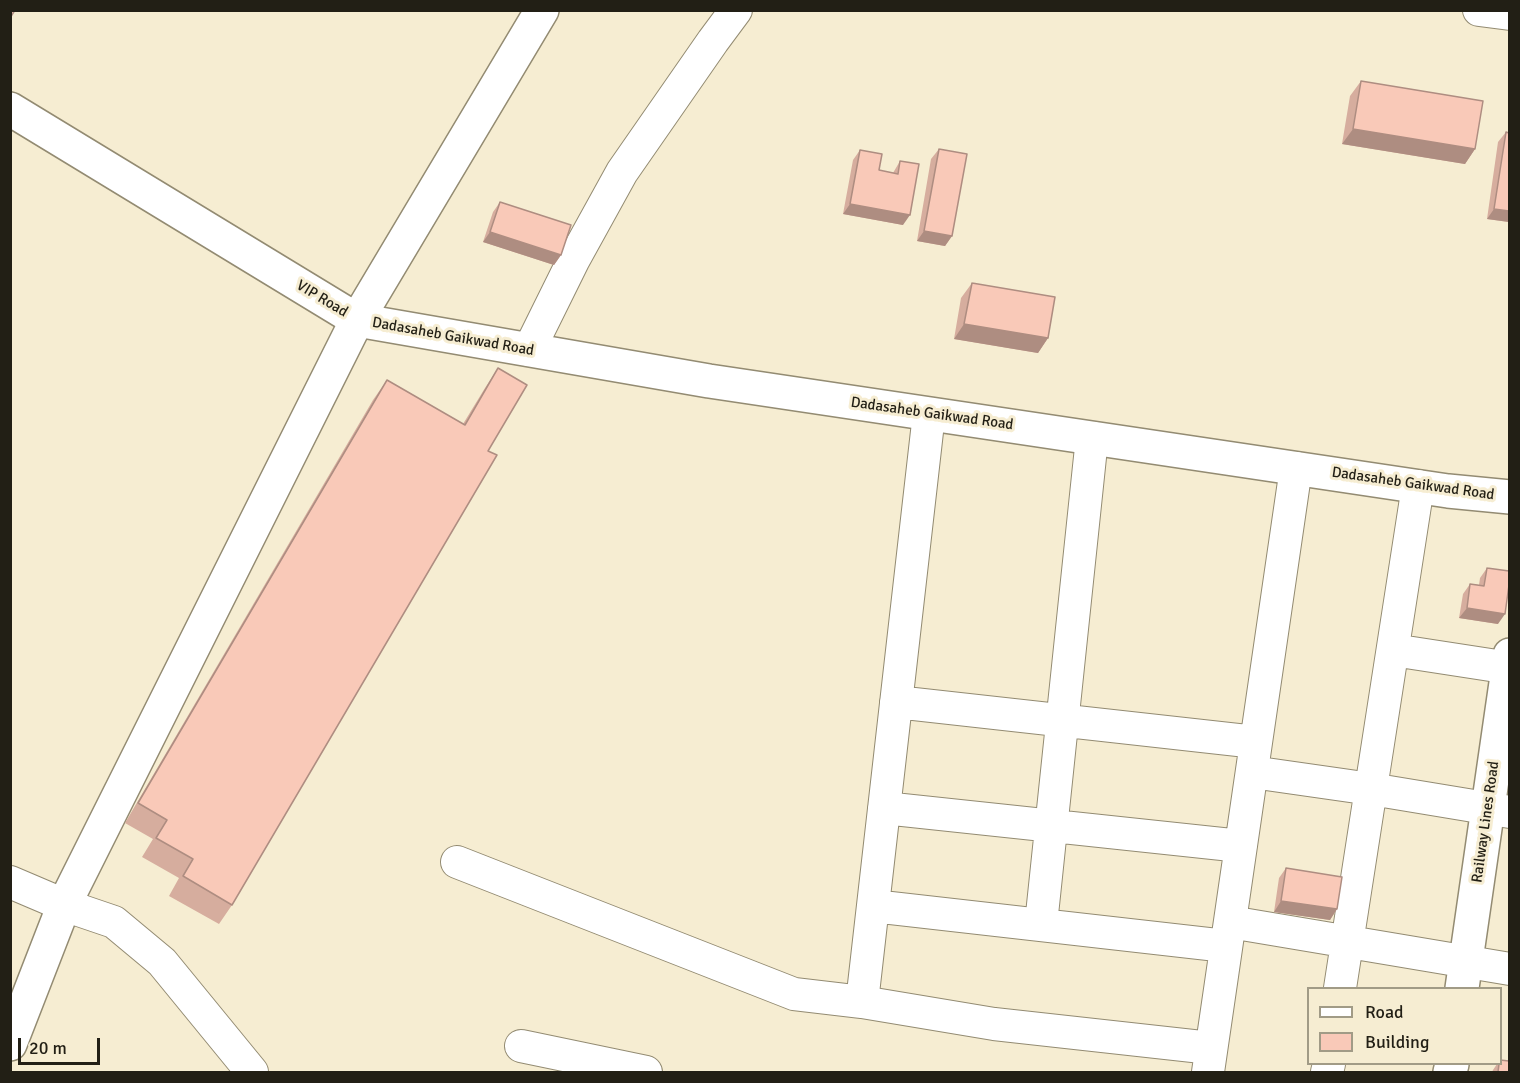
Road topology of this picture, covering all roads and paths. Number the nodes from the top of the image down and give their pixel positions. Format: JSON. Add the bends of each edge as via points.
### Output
{"nodes":[{"id":1,"x":542,"y":10,"type":"edge"},
{"id":2,"x":736,"y":10,"type":"edge"},
{"id":3,"x":1479,"y":10,"type":"edge"},
{"id":4,"x":1509,"y":14,"type":"edge"},
{"id":5,"x":10,"y":109,"type":"edge"},
{"id":6,"x":357,"y":320,"type":"junction"},
{"id":7,"x":529,"y":350,"type":"junction"},
{"id":8,"x":930,"y":414,"type":"junction"},
{"id":9,"x":1092,"y":438,"type":"junction"},
{"id":10,"x":1296,"y":468,"type":"junction"},
{"id":11,"x":1418,"y":486,"type":"junction"},
{"id":12,"x":1509,"y":497,"type":"edge"},
{"id":13,"x":1393,"y":650,"type":"junction"},
{"id":14,"x":1509,"y":664,"type":"edge"},
{"id":15,"x":896,"y":702,"type":"junction"},
{"id":16,"x":1062,"y":720,"type":"junction"},
{"id":17,"x":1256,"y":742,"type":"junction"},
{"id":18,"x":1252,"y":772,"type":"junction"},
{"id":19,"x":1371,"y":789,"type":"junction"},
{"id":20,"x":884,"y":808,"type":"junction"},
{"id":21,"x":1498,"y":810,"type":"edge"},
{"id":22,"x":1051,"y":826,"type":"junction"},
{"id":23,"x":1241,"y":846,"type":"junction"},
{"id":24,"x":457,"y":862,"type":"dead end"},
{"id":25,"x":10,"y":882,"type":"edge"},
{"id":26,"x":64,"y":905,"type":"junction"},
{"id":27,"x":873,"y":906,"type":"junction"},
{"id":28,"x":1041,"y":924,"type":"junction"},
{"id":29,"x":1228,"y":934,"type":"junction"},
{"id":30,"x":1347,"y":942,"type":"junction"},
{"id":31,"x":1509,"y":969,"type":"edge"},
{"id":32,"x":1464,"y":976,"type":"edge"},
{"id":33,"x":1340,"y":987,"type":"edge"},
{"id":34,"x":862,"y":1002,"type":"junction"},
{"id":35,"x":10,"y":1044,"type":"edge"},
{"id":36,"x":521,"y":1046,"type":"dead end"},
{"id":37,"x":1210,"y":1060,"type":"edge"},
{"id":38,"x":252,"y":1072,"type":"edge"},
{"id":39,"x":638,"y":1072,"type":"edge"}],
"edges":[{"from":1,"to":6,"type":"street","name":"VIP Road"},
{"from":2,"to":7,"type":"street","via":[[622,172]]},
{"from":3,"to":4,"type":"street"},
{"from":5,"to":6,"type":"street","name":"VIP Road"},
{"from":6,"to":7,"type":"street","name":"Dadasaheb Gaikwad Road"},
{"from":6,"to":26,"type":"street"},
{"from":7,"to":8,"type":"street","name":"Dadasaheb Gaikwad Road"},
{"from":8,"to":9,"type":"street","name":"Dadasaheb Gaikwad Road"},
{"from":8,"to":15,"type":"street"},
{"from":9,"to":10,"type":"street","name":"Dadasaheb Gaikwad Road"},
{"from":9,"to":16,"type":"street"},
{"from":10,"to":11,"type":"street","name":"Dadasaheb Gaikwad Road"},
{"from":10,"to":17,"type":"street"},
{"from":11,"to":12,"type":"street","name":"Dadasaheb Gaikwad Road"},
{"from":11,"to":13,"type":"street"},
{"from":13,"to":14,"type":"street"},
{"from":13,"to":19,"type":"street"},
{"from":14,"to":21,"type":"street","name":"Railway Lines Road"},
{"from":15,"to":16,"type":"street"},
{"from":15,"to":20,"type":"street"},
{"from":16,"to":17,"type":"street"},
{"from":16,"to":22,"type":"street"},
{"from":17,"to":18,"type":"street"},
{"from":18,"to":19,"type":"street"},
{"from":18,"to":23,"type":"street"},
{"from":19,"to":21,"type":"street"},
{"from":19,"to":30,"type":"street"},
{"from":20,"to":22,"type":"street"},
{"from":20,"to":27,"type":"street"},
{"from":21,"to":32,"type":"street","name":"Railway Lines Road"},
{"from":22,"to":23,"type":"street"},
{"from":22,"to":28,"type":"street"},
{"from":23,"to":29,"type":"street"},
{"from":24,"to":34,"type":"street","via":[[794,993]]},
{"from":25,"to":26,"type":"street"},
{"from":26,"to":35,"type":"street"},
{"from":26,"to":38,"type":"street","via":[[114,922],[162,962]]},
{"from":27,"to":28,"type":"street"},
{"from":27,"to":34,"type":"street"},
{"from":28,"to":29,"type":"street"},
{"from":29,"to":30,"type":"street"},
{"from":29,"to":37,"type":"street"},
{"from":30,"to":32,"type":"street"},
{"from":30,"to":33,"type":"street"},
{"from":31,"to":32,"type":"street"},
{"from":34,"to":37,"type":"street"},
{"from":36,"to":39,"type":"street"}]}
